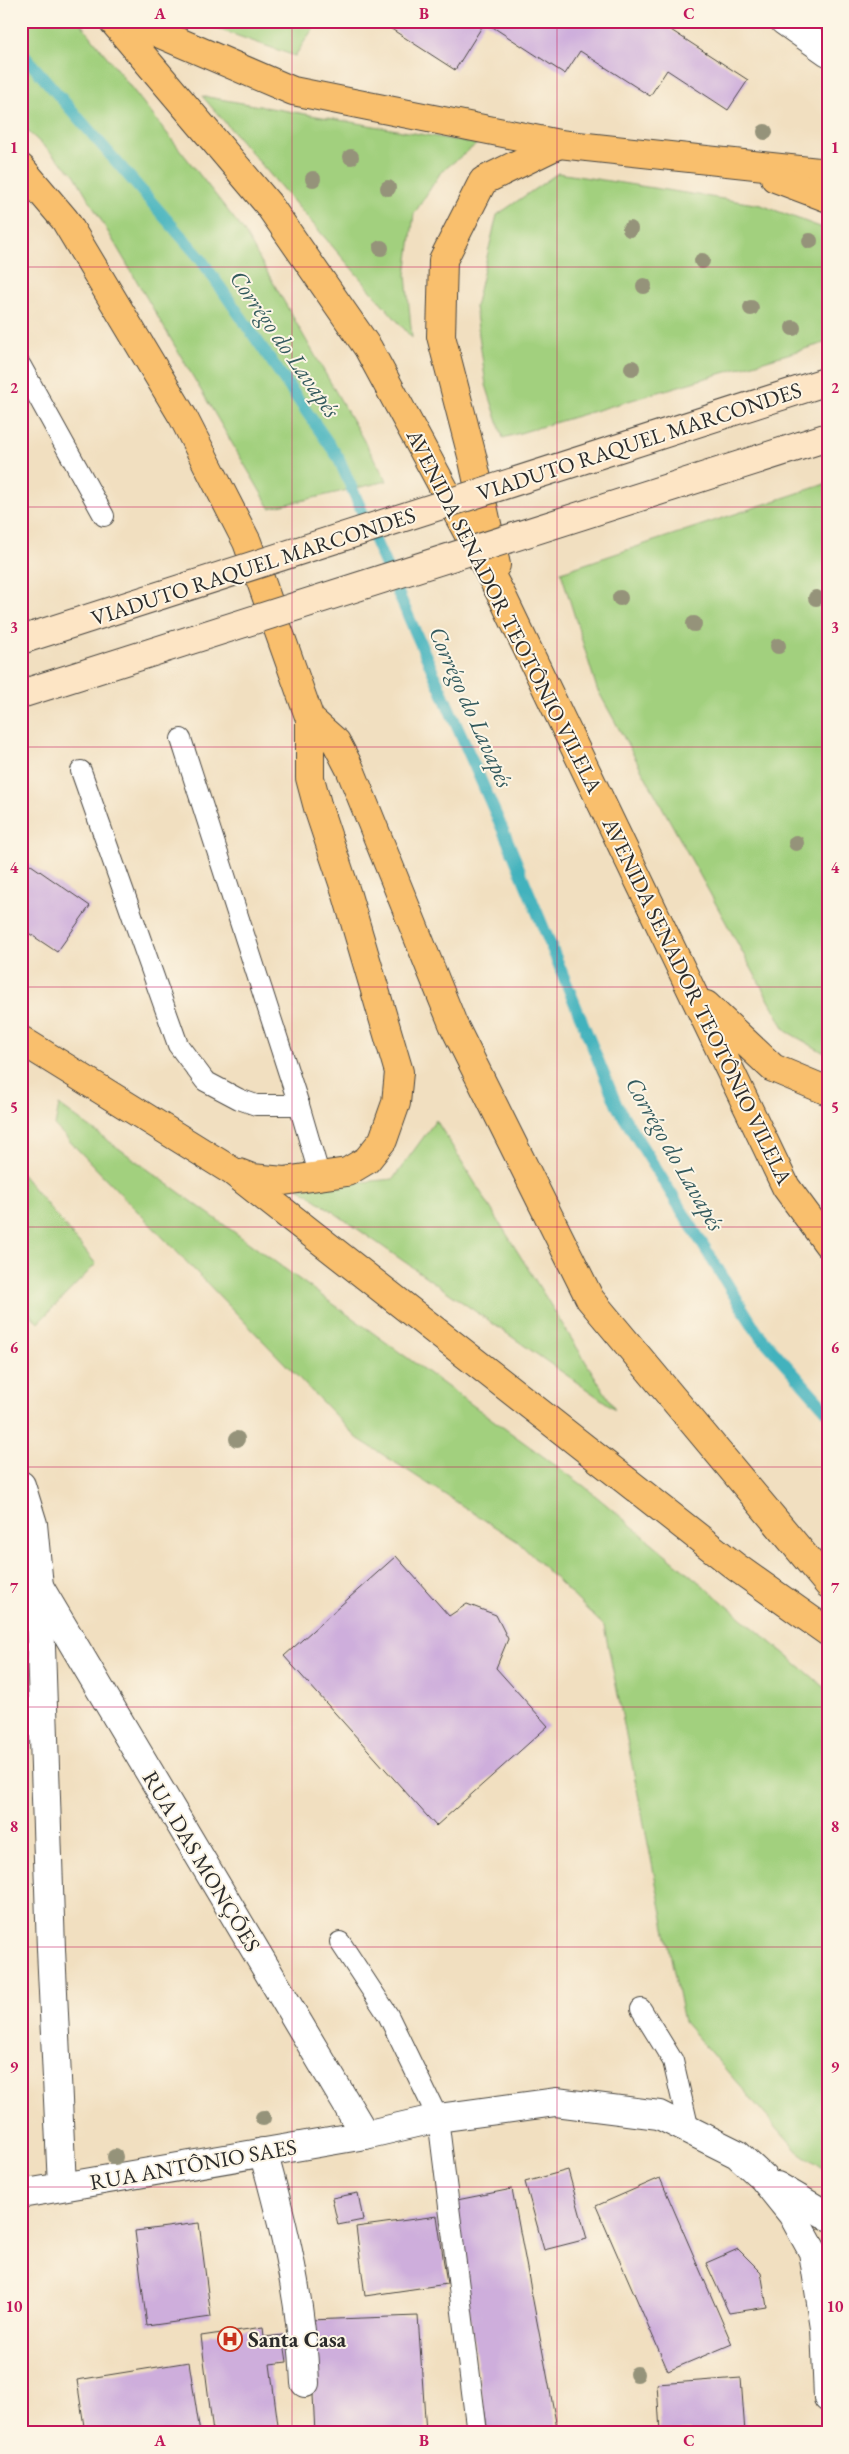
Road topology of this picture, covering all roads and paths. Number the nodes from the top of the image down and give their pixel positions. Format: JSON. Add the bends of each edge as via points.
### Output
{"nodes":[{"id":1,"x":113,"y":21,"type":"edge"},
{"id":2,"x":130,"y":21,"type":"edge"},
{"id":3,"x":784,"y":21,"type":"edge"},
{"id":4,"x":828,"y":52,"type":"edge"},
{"id":5,"x":559,"y":144,"type":"junction"},
{"id":6,"x":739,"y":164,"type":"junction"},
{"id":7,"x":21,"y":168,"type":"edge"},
{"id":8,"x":828,"y":173,"type":"edge"},
{"id":9,"x":828,"y":198,"type":"edge"},
{"id":10,"x":21,"y":366,"type":"edge"},
{"id":11,"x":828,"y":381,"type":"edge"},
{"id":12,"x":828,"y":437,"type":"edge"},
{"id":13,"x":104,"y":516,"type":"dead end"},
{"id":14,"x":503,"y":598,"type":"junction"},
{"id":15,"x":21,"y":640,"type":"edge"},
{"id":16,"x":21,"y":694,"type":"edge"},
{"id":17,"x":310,"y":719,"type":"junction"},
{"id":18,"x":181,"y":739,"type":"dead end"},
{"id":19,"x":81,"y":771,"type":"dead end"},
{"id":20,"x":695,"y":994,"type":"junction"},
{"id":21,"x":21,"y":1040,"type":"edge"},
{"id":22,"x":828,"y":1091,"type":"edge"},
{"id":23,"x":299,"y":1105,"type":"junction"},
{"id":24,"x":232,"y":1171,"type":"junction"},
{"id":25,"x":320,"y":1177,"type":"junction"},
{"id":26,"x":828,"y":1244,"type":"edge"},
{"id":27,"x":21,"y":1485,"type":"edge"},
{"id":28,"x":828,"y":1584,"type":"edge"},
{"id":29,"x":39,"y":1586,"type":"junction"},
{"id":30,"x":828,"y":1632,"type":"edge"},
{"id":31,"x":340,"y":1942,"type":"dead end"},
{"id":32,"x":641,"y":2009,"type":"dead end"},
{"id":33,"x":438,"y":2118,"type":"junction"},
{"id":34,"x":689,"y":2130,"type":"junction"},
{"id":35,"x":365,"y":2135,"type":"junction"},
{"id":36,"x":263,"y":2152,"type":"junction"},
{"id":37,"x":763,"y":2178,"type":"junction"},
{"id":38,"x":62,"y":2186,"type":"junction"},
{"id":39,"x":21,"y":2194,"type":"edge"},
{"id":40,"x":828,"y":2216,"type":"edge"},
{"id":41,"x":305,"y":2383,"type":"dead end"},
{"id":42,"x":828,"y":2398,"type":"edge"},
{"id":43,"x":477,"y":2433,"type":"edge"}],
"edges":[{"from":1,"to":14,"type":"highway","name":"AVENIDA SENADOR TEOTÔNIO VILELA","via":[[268,204],[368,348]]},
{"from":2,"to":5,"type":"highway","via":[[293,91]]},
{"from":3,"to":4,"type":"street"},
{"from":5,"to":6,"type":"highway"},
{"from":5,"to":14,"type":"highway","via":[[483,181],[443,260],[441,336],[472,456]]},
{"from":6,"to":8,"type":"highway"},
{"from":6,"to":9,"type":"highway"},
{"from":7,"to":17,"type":"highway","via":[[65,220],[184,416],[247,542]]},
{"from":10,"to":13,"type":"lane"},
{"from":11,"to":15,"type":"main road","name":"VIADUTO RAQUEL MARCONDES","bridge":true},
{"from":12,"to":16,"type":"main road","bridge":true},
{"from":14,"to":20,"type":"highway","name":"AVENIDA SENADOR TEOTÔNIO VILELA"},
{"from":17,"to":25,"type":"highway","via":[[310,778],[399,1072],[396,1103],[383,1140],[367,1160],[347,1172]]},
{"from":17,"to":28,"type":"highway","via":[[336,742],[350,769],[454,1024],[590,1299]]},
{"from":18,"to":23,"type":"lane"},
{"from":19,"to":23,"type":"lane","via":[[178,1045],[205,1081],[239,1099],[256,1105]]},
{"from":20,"to":22,"type":"highway","via":[[773,1068]]},
{"from":20,"to":26,"type":"highway","name":"AVENIDA SENADOR TEOTÔNIO VILELA","via":[[786,1187]]},
{"from":21,"to":24,"type":"highway"},
{"from":23,"to":25,"type":"lane"},
{"from":24,"to":25,"type":"highway","via":[[268,1181]]},
{"from":24,"to":30,"type":"highway","via":[[736,1567]]},
{"from":27,"to":29,"type":"street","name":"RUA DAS MONÇÕES","via":[[33,1524]]},
{"from":29,"to":35,"type":"street","name":"RUA DAS MONÇÕES"},
{"from":29,"to":38,"type":"street","name":"RUA DAS MONÇÕES"},
{"from":31,"to":33,"type":"lane","via":[[388,2015]]},
{"from":32,"to":34,"type":"lane","via":[[674,2061]]},
{"from":33,"to":34,"type":"street","name":"RUA ANTÔNIO SAES","via":[[556,2102],[659,2115]]},
{"from":33,"to":35,"type":"street","name":"RUA ANTÔNIO SAES"},
{"from":33,"to":43,"type":"lane"},
{"from":34,"to":37,"type":"street","name":"RUA ANTÔNIO SAES","via":[[737,2154]]},
{"from":35,"to":36,"type":"street","name":"RUA ANTÔNIO SAES"},
{"from":36,"to":38,"type":"street","name":"RUA ANTÔNIO SAES"},
{"from":36,"to":41,"type":"street","via":[[286,2235],[304,2346]]},
{"from":37,"to":40,"type":"street"},
{"from":37,"to":42,"type":"street","via":[[792,2214],[813,2252],[825,2328]]},
{"from":38,"to":39,"type":"street","name":"RUA ANTÔNIO SAES"}]}
